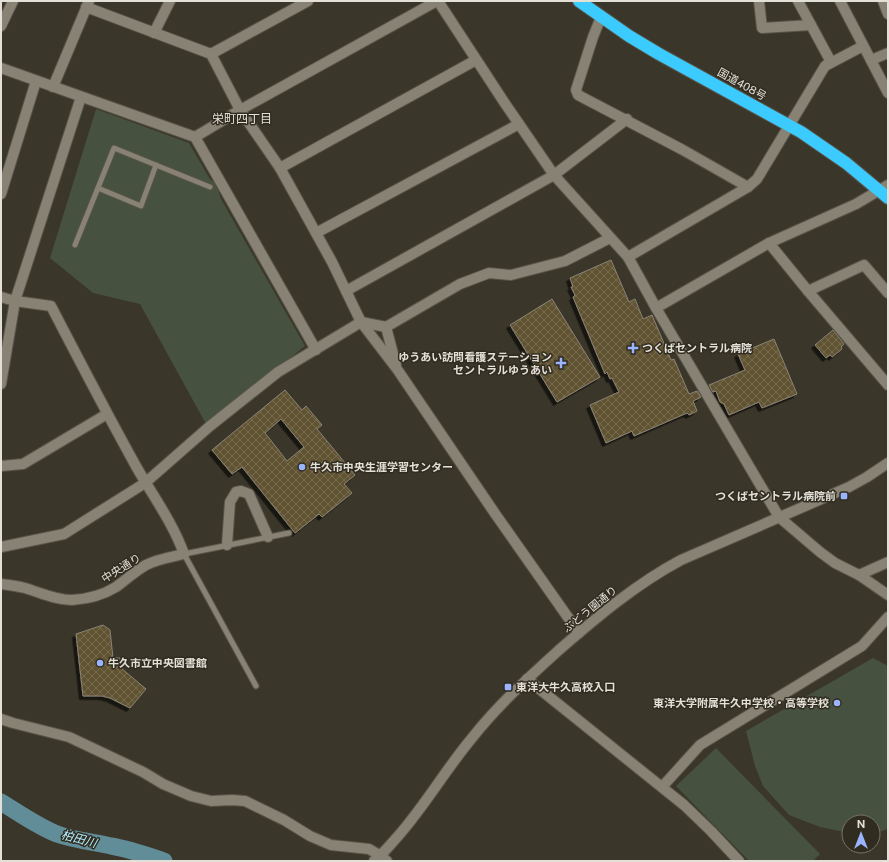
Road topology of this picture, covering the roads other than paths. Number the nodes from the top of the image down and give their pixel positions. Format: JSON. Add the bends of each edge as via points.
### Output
{"nodes":[{"id":1,"x":13,"y":1,"type":"edge"},
{"id":2,"x":170,"y":1,"type":"edge"},
{"id":3,"x":308,"y":1,"type":"edge"},
{"id":4,"x":438,"y":1,"type":"edge"},
{"id":5,"x":579,"y":1,"type":"edge"},
{"id":6,"x":759,"y":1,"type":"edge"},
{"id":7,"x":798,"y":1,"type":"edge"},
{"id":8,"x":840,"y":1,"type":"edge"},
{"id":9,"x":883,"y":1,"type":"edge"},
{"id":10,"x":87,"y":4,"type":"edge"},
{"id":11,"x":888,"y":14,"type":"edge"},
{"id":12,"x":601,"y":17,"type":"junction"},
{"id":13,"x":811,"y":25,"type":"junction"},
{"id":14,"x":1,"y":26,"type":"edge"},
{"id":15,"x":154,"y":33,"type":"junction"},
{"id":16,"x":863,"y":46,"type":"junction"},
{"id":17,"x":888,"y":53,"type":"edge"},
{"id":18,"x":211,"y":54,"type":"junction"},
{"id":19,"x":476,"y":60,"type":"junction"},
{"id":20,"x":871,"y":60,"type":"junction"},
{"id":21,"x":831,"y":62,"type":"junction"},
{"id":22,"x":1,"y":68,"type":"edge"},
{"id":23,"x":36,"y":81,"type":"junction"},
{"id":24,"x":53,"y":87,"type":"junction"},
{"id":25,"x":888,"y":93,"type":"edge"},
{"id":26,"x":81,"y":97,"type":"junction"},
{"id":27,"x":240,"y":110,"type":"junction"},
{"id":28,"x":627,"y":119,"type":"junction"},
{"id":29,"x":518,"y":124,"type":"junction"},
{"id":30,"x":790,"y":125,"type":"junction"},
{"id":31,"x":195,"y":137,"type":"junction"},
{"id":32,"x":156,"y":165,"type":"junction"},
{"id":33,"x":280,"y":168,"type":"junction"},
{"id":34,"x":554,"y":175,"type":"junction"},
{"id":35,"x":210,"y":187,"type":"dead end"},
{"id":36,"x":98,"y":188,"type":"junction"},
{"id":37,"x":748,"y":188,"type":"junction"},
{"id":38,"x":885,"y":191,"type":"edge"},
{"id":39,"x":1,"y":194,"type":"edge"},
{"id":40,"x":316,"y":233,"type":"junction"},
{"id":41,"x":610,"y":238,"type":"junction"},
{"id":42,"x":769,"y":243,"type":"junction"},
{"id":43,"x":75,"y":245,"type":"dead end"},
{"id":44,"x":628,"y":257,"type":"junction"},
{"id":45,"x":346,"y":291,"type":"junction"},
{"id":46,"x":808,"y":291,"type":"junction"},
{"id":47,"x":888,"y":293,"type":"edge"},
{"id":48,"x":1,"y":297,"type":"edge"},
{"id":49,"x":15,"y":301,"type":"junction"},
{"id":50,"x":656,"y":308,"type":"junction"},
{"id":51,"x":361,"y":322,"type":"junction"},
{"id":52,"x":386,"y":327,"type":"junction"},
{"id":53,"x":316,"y":350,"type":"junction"},
{"id":54,"x":397,"y":369,"type":"junction"},
{"id":55,"x":1,"y":384,"type":"edge"},
{"id":56,"x":888,"y":385,"type":"edge"},
{"id":57,"x":107,"y":414,"type":"junction"},
{"id":58,"x":888,"y":462,"type":"edge"},
{"id":59,"x":1,"y":466,"type":"edge"},
{"id":60,"x":146,"y":483,"type":"junction"},
{"id":61,"x":779,"y":517,"type":"junction"},
{"id":62,"x":289,"y":533,"type":"dead end"},
{"id":63,"x":268,"y":537,"type":"junction"},
{"id":64,"x":227,"y":545,"type":"junction"},
{"id":65,"x":1,"y":547,"type":"edge"},
{"id":66,"x":184,"y":554,"type":"junction"},
{"id":67,"x":888,"y":562,"type":"edge"},
{"id":68,"x":859,"y":574,"type":"junction"},
{"id":69,"x":1,"y":584,"type":"edge"},
{"id":70,"x":888,"y":595,"type":"edge"},
{"id":71,"x":888,"y":617,"type":"edge"},
{"id":72,"x":579,"y":633,"type":"junction"},
{"id":73,"x":527,"y":679,"type":"junction"},
{"id":74,"x":256,"y":686,"type":"dead end"},
{"id":75,"x":1,"y":719,"type":"edge"},
{"id":76,"x":662,"y":787,"type":"junction"},
{"id":77,"x":381,"y":859,"type":"edge"},
{"id":78,"x":739,"y":861,"type":"edge"}],
"edges":[{"from":1,"to":14,"type":"street"},
{"from":2,"to":15,"type":"street"},
{"from":3,"to":18,"type":"street"},
{"from":4,"to":19,"type":"street"},
{"from":4,"to":27,"type":"street"},
{"from":5,"to":12,"type":"highway","name":"国道408号"},
{"from":6,"to":13,"type":"street","via":[[762,28]]},
{"from":7,"to":13,"type":"street"},
{"from":8,"to":16,"type":"street"},
{"from":9,"to":11,"type":"street"},
{"from":10,"to":15,"type":"street"},
{"from":10,"to":24,"type":"street"},
{"from":12,"to":28,"type":"street","via":[[576,90],[578,95]]},
{"from":12,"to":30,"type":"highway","name":"国道408号","via":[[659,54]]},
{"from":13,"to":21,"type":"street"},
{"from":15,"to":18,"type":"street"},
{"from":16,"to":20,"type":"street"},
{"from":16,"to":21,"type":"street"},
{"from":17,"to":20,"type":"street"},
{"from":18,"to":27,"type":"street"},
{"from":19,"to":29,"type":"street"},
{"from":19,"to":33,"type":"street"},
{"from":20,"to":25,"type":"street"},
{"from":21,"to":30,"type":"street","via":[[825,66]]},
{"from":22,"to":23,"type":"street"},
{"from":23,"to":24,"type":"street"},
{"from":23,"to":39,"type":"street"},
{"from":24,"to":26,"type":"street"},
{"from":26,"to":31,"type":"street"},
{"from":26,"to":49,"type":"street"},
{"from":27,"to":31,"type":"street"},
{"from":27,"to":33,"type":"street"},
{"from":28,"to":34,"type":"street"},
{"from":28,"to":37,"type":"street"},
{"from":29,"to":34,"type":"street"},
{"from":29,"to":40,"type":"street"},
{"from":30,"to":37,"type":"street","via":[[757,179]]},
{"from":30,"to":38,"type":"highway","name":"国道408号"},
{"from":31,"to":53,"type":"street"},
{"from":32,"to":35,"type":"lane"},
{"from":32,"to":36,"type":"lane","via":[[114,148]]},
{"from":32,"to":36,"type":"lane","via":[[141,206]]},
{"from":33,"to":40,"type":"street"},
{"from":34,"to":41,"type":"street"},
{"from":34,"to":45,"type":"street"},
{"from":36,"to":43,"type":"lane"},
{"from":37,"to":44,"type":"street"},
{"from":38,"to":42,"type":"street"},
{"from":40,"to":45,"type":"street"},
{"from":41,"to":44,"type":"street"},
{"from":41,"to":52,"type":"street","via":[[565,261],[511,275],[489,273],[475,278]]},
{"from":42,"to":46,"type":"street"},
{"from":42,"to":50,"type":"street"},
{"from":44,"to":50,"type":"street"},
{"from":45,"to":51,"type":"street"},
{"from":46,"to":47,"type":"street","via":[[864,265]]},
{"from":46,"to":56,"type":"street"},
{"from":48,"to":49,"type":"street"},
{"from":49,"to":55,"type":"street"},
{"from":49,"to":57,"type":"street","via":[[51,306]]},
{"from":50,"to":61,"type":"street"},
{"from":51,"to":52,"type":"street"},
{"from":51,"to":53,"type":"street"},
{"from":51,"to":54,"type":"street"},
{"from":52,"to":54,"type":"street"},
{"from":53,"to":60,"type":"street","via":[[278,372],[210,426]]},
{"from":54,"to":72,"type":"street"},
{"from":57,"to":59,"type":"street","via":[[23,464]]},
{"from":57,"to":60,"type":"street"},
{"from":58,"to":61,"type":"street","name":"ぶどう園通り","via":[[849,487]]},
{"from":60,"to":65,"type":"street","via":[[64,534]]},
{"from":60,"to":66,"type":"street","via":[[177,534]]},
{"from":61,"to":68,"type":"street","via":[[835,563]]},
{"from":61,"to":72,"type":"street","name":"ぶどう園通り","via":[[664,570],[612,605]]},
{"from":62,"to":63,"type":"lane"},
{"from":63,"to":64,"type":"lane"},
{"from":63,"to":64,"type":"street","via":[[249,494],[241,490],[236,492],[230,502]]},
{"from":64,"to":66,"type":"lane"},
{"from":66,"to":69,"type":"street","name":"中央通り","via":[[147,565],[116,587],[87,599],[55,598],[23,587]]},
{"from":66,"to":74,"type":"lane"},
{"from":67,"to":68,"type":"street"},
{"from":68,"to":70,"type":"street"},
{"from":71,"to":76,"type":"street","via":[[862,646],[700,745]]},
{"from":72,"to":73,"type":"street","name":"ぶどう園通り"},
{"from":73,"to":76,"type":"street"},
{"from":73,"to":77,"type":"street","name":"ぶどう園通り","via":[[472,738]]},
{"from":75,"to":77,"type":"street","via":[[68,736],[191,796],[212,801],[245,801],[331,845],[370,849]]},
{"from":76,"to":78,"type":"street","via":[[684,805]]}]}
